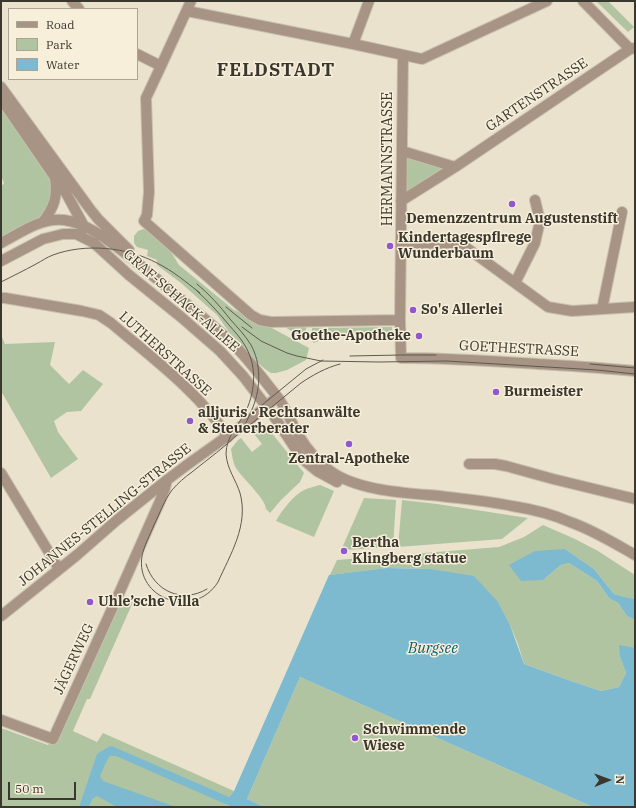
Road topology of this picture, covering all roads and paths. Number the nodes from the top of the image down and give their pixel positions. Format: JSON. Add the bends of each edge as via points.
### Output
{"nodes":[{"id":1,"x":191,"y":1,"type":"edge"},
{"id":2,"x":369,"y":1,"type":"edge"},
{"id":3,"x":547,"y":1,"type":"edge"},
{"id":4,"x":583,"y":1,"type":"edge"},
{"id":5,"x":187,"y":11,"type":"junction"},
{"id":6,"x":353,"y":44,"type":"junction"},
{"id":7,"x":632,"y":48,"type":"edge"},
{"id":8,"x":138,"y":54,"type":"edge"},
{"id":9,"x":402,"y":55,"type":"junction"},
{"id":10,"x":161,"y":66,"type":"junction"},
{"id":11,"x":1,"y":87,"type":"edge"},
{"id":12,"x":1,"y":99,"type":"edge"},
{"id":13,"x":402,"y":151,"type":"junction"},
{"id":14,"x":455,"y":167,"type":"junction"},
{"id":15,"x":54,"y":176,"type":"junction"},
{"id":16,"x":73,"y":186,"type":"junction"},
{"id":17,"x":535,"y":200,"type":"dead end"},
{"id":18,"x":401,"y":201,"type":"junction"},
{"id":19,"x":75,"y":209,"type":"junction"},
{"id":20,"x":622,"y":212,"type":"dead end"},
{"id":21,"x":66,"y":220,"type":"junction"},
{"id":22,"x":43,"y":222,"type":"junction"},
{"id":23,"x":87,"y":230,"type":"junction"},
{"id":24,"x":76,"y":234,"type":"junction"},
{"id":25,"x":43,"y":239,"type":"junction"},
{"id":26,"x":118,"y":239,"type":"junction"},
{"id":27,"x":97,"y":240,"type":"junction"},
{"id":28,"x":1,"y":243,"type":"edge"},
{"id":29,"x":401,"y":244,"type":"junction"},
{"id":30,"x":1,"y":261,"type":"edge"},
{"id":31,"x":148,"y":272,"type":"junction"},
{"id":32,"x":515,"y":283,"type":"junction"},
{"id":33,"x":1,"y":298,"type":"edge"},
{"id":34,"x":635,"y":307,"type":"edge"},
{"id":35,"x":602,"y":309,"type":"junction"},
{"id":36,"x":400,"y":320,"type":"junction"},
{"id":37,"x":401,"y":358,"type":"joint"},
{"id":38,"x":635,"y":371,"type":"edge"},
{"id":39,"x":277,"y":397,"type":"junction"},
{"id":40,"x":266,"y":407,"type":"junction"},
{"id":41,"x":228,"y":437,"type":"junction"},
{"id":42,"x":469,"y":464,"type":"dead end"},
{"id":43,"x":1,"y":473,"type":"edge"},
{"id":44,"x":167,"y":480,"type":"junction"},
{"id":45,"x":392,"y":491,"type":"junction"},
{"id":46,"x":635,"y":499,"type":"edge"},
{"id":47,"x":635,"y":555,"type":"edge"},
{"id":48,"x":59,"y":569,"type":"junction"},
{"id":49,"x":1,"y":616,"type":"edge"},
{"id":50,"x":1,"y":720,"type":"edge"}],
"edges":[{"from":1,"to":5,"type":"street"},
{"from":2,"to":6,"type":"street"},
{"from":3,"to":9,"type":"street","via":[[422,59]]},
{"from":4,"to":7,"type":"street"},
{"from":5,"to":6,"type":"street"},
{"from":5,"to":10,"type":"street"},
{"from":6,"to":9,"type":"street"},
{"from":7,"to":14,"type":"street","name":"GARTENSTRASSE"},
{"from":8,"to":10,"type":"street"},
{"from":9,"to":13,"type":"street","name":"HERMANNSTRASSE"},
{"from":10,"to":36,"type":"street","via":[[146,98],[149,192],[147,216],[144,221],[251,316],[260,320]]},
{"from":11,"to":16,"type":"street","name":"GRAF-SCHACK-ALLEE"},
{"from":12,"to":15,"type":"street"},
{"from":13,"to":14,"type":"street"},
{"from":13,"to":18,"type":"street","name":"HERMANNSTRASSE"},
{"from":14,"to":18,"type":"street","name":"GARTENSTRASSE"},
{"from":15,"to":19,"type":"street"},
{"from":15,"to":22,"type":"street","via":[[54,204]]},
{"from":16,"to":19,"type":"street"},
{"from":16,"to":26,"type":"street","name":"GRAF-SCHACK-ALLEE","via":[[98,219]]},
{"from":17,"to":32,"type":"street","via":[[540,221],[535,243]]},
{"from":18,"to":29,"type":"street","name":"HERMANNSTRASSE"},
{"from":19,"to":21,"type":"street"},
{"from":19,"to":23,"type":"street"},
{"from":19,"to":26,"type":"street","name":"GRAF-SCHACK-ALLEE"},
{"from":20,"to":35,"type":"street"},
{"from":21,"to":22,"type":"street","via":[[54,219]]},
{"from":21,"to":23,"type":"street","via":[[75,222]]},
{"from":21,"to":25,"type":"street"},
{"from":22,"to":28,"type":"street"},
{"from":23,"to":24,"type":"street"},
{"from":23,"to":27,"type":"street"},
{"from":24,"to":25,"type":"street"},
{"from":24,"to":27,"type":"street"},
{"from":25,"to":30,"type":"street"},
{"from":26,"to":27,"type":"street"},
{"from":26,"to":31,"type":"street","name":"GRAF-SCHACK-ALLEE"},
{"from":27,"to":31,"type":"street","name":"GRAF-SCHACK-ALLEE","via":[[122,251]]},
{"from":27,"to":40,"type":"street","name":"GRAF-SCHACK-ALLEE","via":[[129,275],[220,351]]},
{"from":29,"to":32,"type":"street","via":[[460,243]]},
{"from":29,"to":36,"type":"street","name":"HERMANNSTRASSE"},
{"from":31,"to":39,"type":"street","name":"GRAF-SCHACK-ALLEE","via":[[230,341]]},
{"from":32,"to":35,"type":"street","via":[[548,307],[572,311]]},
{"from":33,"to":41,"type":"street","name":"LUTHERSTRASSE","via":[[99,315],[111,322],[189,390],[221,425]]},
{"from":34,"to":35,"type":"street"},
{"from":36,"to":37,"type":"street","name":"HERMANNSTRASSE"},
{"from":37,"to":38,"type":"street","name":"GOETHESTRASSE","via":[[447,358]]},
{"from":39,"to":40,"type":"street","name":"JOHANNES-STELLING-STRASSE"},
{"from":39,"to":45,"type":"street","name":"GRAF-SCHACK-ALLEE","via":[[306,448],[331,472],[357,483]]},
{"from":40,"to":41,"type":"street","name":"JOHANNES-STELLING-STRASSE"},
{"from":40,"to":45,"type":"street","name":"GRAF-SCHACK-ALLEE","via":[[298,454],[317,471],[353,488]]},
{"from":41,"to":44,"type":"street","name":"JOHANNES-STELLING-STRASSE"},
{"from":42,"to":46,"type":"street","via":[[506,466]]},
{"from":43,"to":48,"type":"street"},
{"from":44,"to":48,"type":"street","name":"JOHANNES-STELLING-STRASSE"},
{"from":44,"to":50,"type":"street","name":"JÄGERWEG","via":[[121,589],[52,739]]},
{"from":45,"to":47,"type":"street","name":"GRAF-SCHACK-ALLEE","via":[[483,501],[535,511],[571,522]]},
{"from":48,"to":49,"type":"street","name":"JOHANNES-STELLING-STRASSE"}]}
